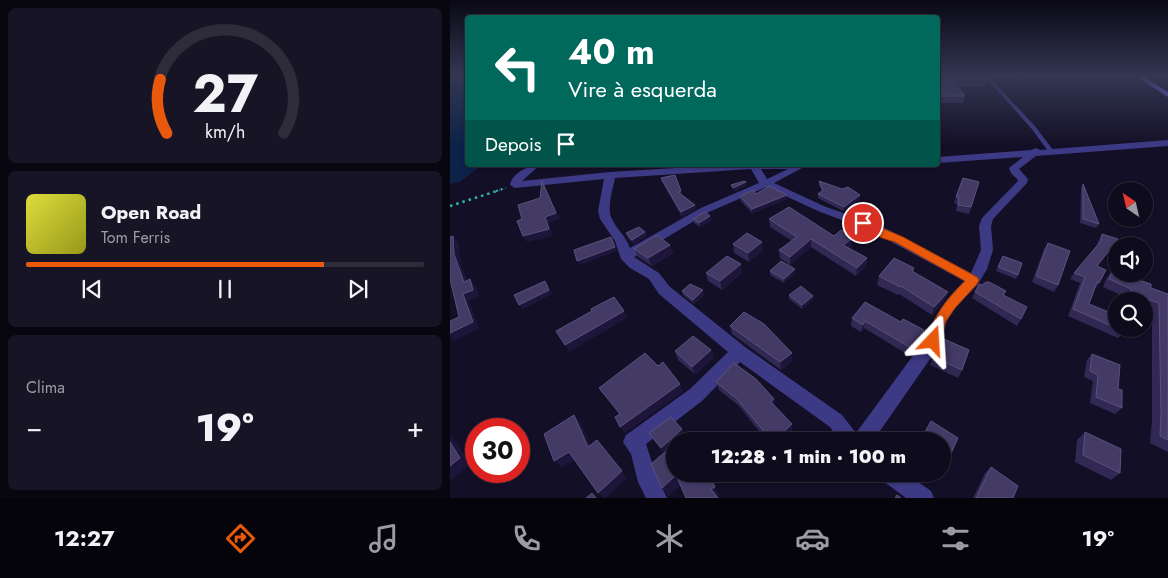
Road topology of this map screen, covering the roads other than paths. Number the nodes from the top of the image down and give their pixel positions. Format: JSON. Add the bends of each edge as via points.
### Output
{"nodes":[{"id":1,"x":1007,"y":99,"type":"edge"},
{"id":2,"x":1168,"y":143,"type":"edge"},
{"id":3,"x":1043,"y":151,"type":"junction"},
{"id":4,"x":940,"y":160,"type":"edge"},
{"id":5,"x":533,"y":167,"type":"edge"},
{"id":6,"x":725,"y":167,"type":"edge"},
{"id":7,"x":755,"y":167,"type":"edge"},
{"id":8,"x":800,"y":167,"type":"edge"},
{"id":9,"x":610,"y":175,"type":"junction"},
{"id":10,"x":765,"y":183,"type":"junction"},
{"id":11,"x":626,"y":256,"type":"junction"},
{"id":12,"x":973,"y":280,"type":"junction"},
{"id":13,"x":739,"y":352,"type":"junction"},
{"id":14,"x":844,"y":432,"type":"edge"},
{"id":15,"x":868,"y":432,"type":"edge"},
{"id":16,"x":901,"y":482,"type":"edge"},
{"id":17,"x":657,"y":498,"type":"edge"},
{"id":18,"x":924,"y":498,"type":"edge"}],
"edges":[{"from":1,"to":3,"type":"lane","via":[[1033,127]]},
{"from":2,"to":3,"type":"street"},
{"from":3,"to":4,"type":"street"},
{"from":3,"to":12,"type":"street","via":[[1014,168],[1022,183],[988,218],[985,226],[987,250]]},
{"from":5,"to":9,"type":"street","via":[[515,185]]},
{"from":6,"to":9,"type":"street"},
{"from":7,"to":10,"type":"street"},
{"from":8,"to":10,"type":"street"},
{"from":9,"to":11,"type":"street","via":[[604,211],[621,240]]},
{"from":10,"to":11,"type":"street","via":[[689,219]]},
{"from":10,"to":12,"type":"street","via":[[877,229]]},
{"from":11,"to":13,"type":"street","via":[[654,276],[664,290]]},
{"from":12,"to":15,"type":"street","via":[[950,304],[933,341]]},
{"from":13,"to":14,"type":"street","via":[[836,421]]},
{"from":13,"to":17,"type":"street","via":[[696,395],[633,442],[639,449],[648,482]]},
{"from":16,"to":18,"type":"street"}]}
